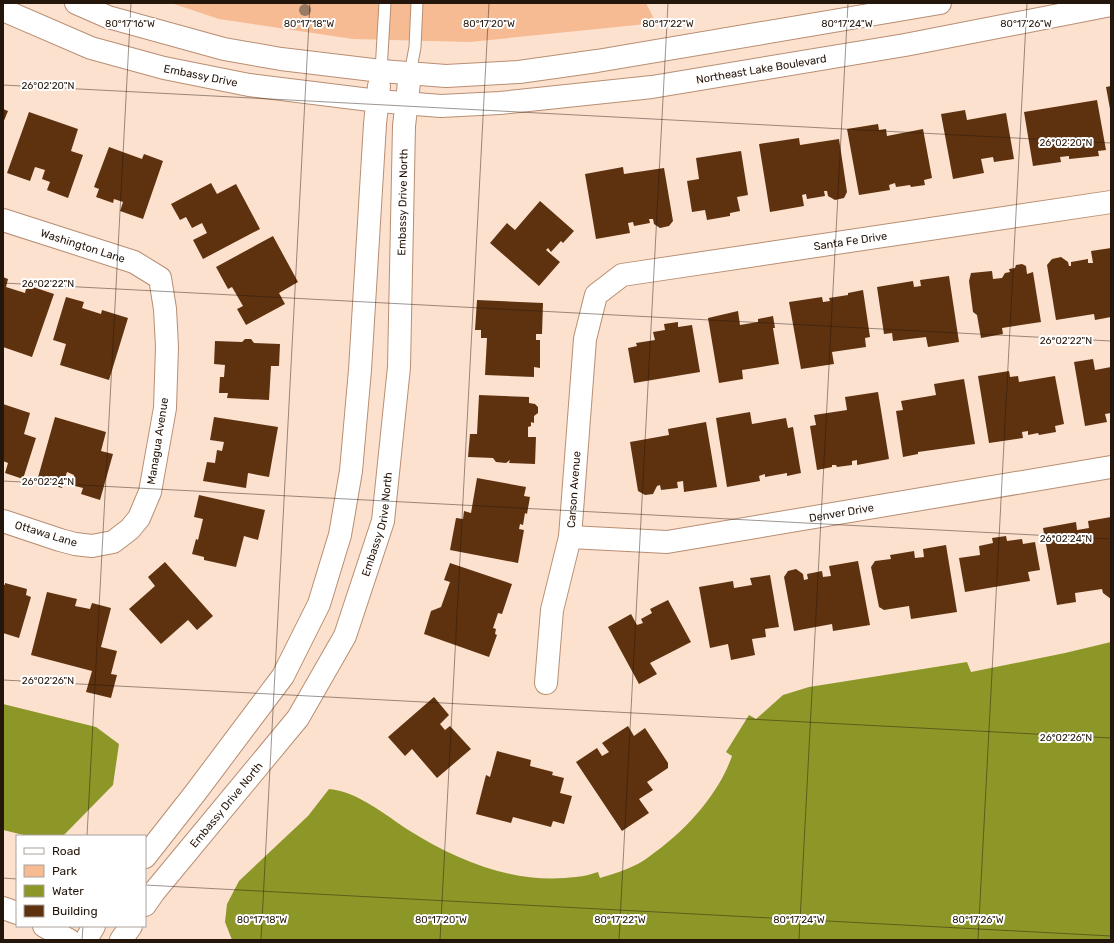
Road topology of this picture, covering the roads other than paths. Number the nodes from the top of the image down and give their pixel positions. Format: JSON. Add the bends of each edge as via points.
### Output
{"nodes":[{"id":1,"x":76,"y":3,"type":"edge"},
{"id":2,"x":385,"y":3,"type":"edge"},
{"id":3,"x":417,"y":3,"type":"edge"},
{"id":4,"x":940,"y":3,"type":"edge"},
{"id":5,"x":1111,"y":5,"type":"edge"},
{"id":6,"x":3,"y":10,"type":"edge"},
{"id":7,"x":381,"y":71,"type":"junction"},
{"id":8,"x":410,"y":74,"type":"junction"},
{"id":9,"x":378,"y":101,"type":"junction"},
{"id":10,"x":407,"y":104,"type":"junction"},
{"id":11,"x":1111,"y":202,"type":"edge"},
{"id":12,"x":3,"y":220,"type":"edge"},
{"id":13,"x":160,"y":278,"type":"joint"},
{"id":14,"x":596,"y":295,"type":"joint"},
{"id":15,"x":1111,"y":467,"type":"edge"},
{"id":16,"x":3,"y":521,"type":"edge"},
{"id":17,"x":570,"y":537,"type":"junction"},
{"id":18,"x":113,"y":542,"type":"joint"},
{"id":19,"x":546,"y":683,"type":"dead end"},
{"id":20,"x":146,"y":856,"type":"edge"},
{"id":21,"x":146,"y":904,"type":"edge"},
{"id":22,"x":3,"y":908,"type":"edge"},
{"id":23,"x":16,"y":913,"type":"edge"},
{"id":24,"x":46,"y":927,"type":"edge"},
{"id":25,"x":93,"y":927,"type":"edge"},
{"id":26,"x":129,"y":927,"type":"edge"},
{"id":27,"x":69,"y":940,"type":"edge"},
{"id":28,"x":86,"y":940,"type":"edge"},
{"id":29,"x":121,"y":940,"type":"edge"}],
"edges":[{"from":1,"to":7,"type":"street","via":[[108,16],[224,49]]},
{"from":2,"to":7,"type":"lane"},
{"from":3,"to":8,"type":"lane","via":[[415,46]]},
{"from":4,"to":8,"type":"street","via":[[519,72],[446,76]]},
{"from":5,"to":10,"type":"street","name":"Northeast Lake Boulevard","via":[[905,45],[652,87],[500,104]]},
{"from":6,"to":9,"type":"street","name":"Embassy Drive","via":[[91,48],[164,68],[249,85]]},
{"from":7,"to":8,"type":"street"},
{"from":7,"to":9,"type":"street"},
{"from":8,"to":10,"type":"street","name":"Embassy Drive North"},
{"from":9,"to":10,"type":"street","name":"Embassy Drive"},
{"from":9,"to":20,"type":"street","via":[[351,470],[340,535],[319,604],[283,676]]},
{"from":10,"to":21,"type":"street","name":"Embassy Drive North","via":[[404,126],[399,367],[383,522],[344,636],[298,718]]},
{"from":11,"to":14,"type":"street","name":"Santa Fe Drive","via":[[622,275]]},
{"from":12,"to":13,"type":"street","name":"Washington Lane","via":[[134,262]]},
{"from":13,"to":18,"type":"street","name":"Managua Avenue","via":[[167,347],[165,408],[150,492],[139,518]]},
{"from":14,"to":17,"type":"street","name":"Carson Avenue","via":[[585,339]]},
{"from":15,"to":17,"type":"street","name":"Denver Drive","via":[[667,542]]},
{"from":16,"to":18,"type":"street","name":"Ottawa Lane","via":[[76,544],[92,546]]},
{"from":17,"to":19,"type":"street","name":"Carson Avenue","via":[[552,610]]},
{"from":22,"to":23,"type":"street"},
{"from":24,"to":27,"type":"street"},
{"from":25,"to":28,"type":"street"},
{"from":26,"to":29,"type":"street"}]}
